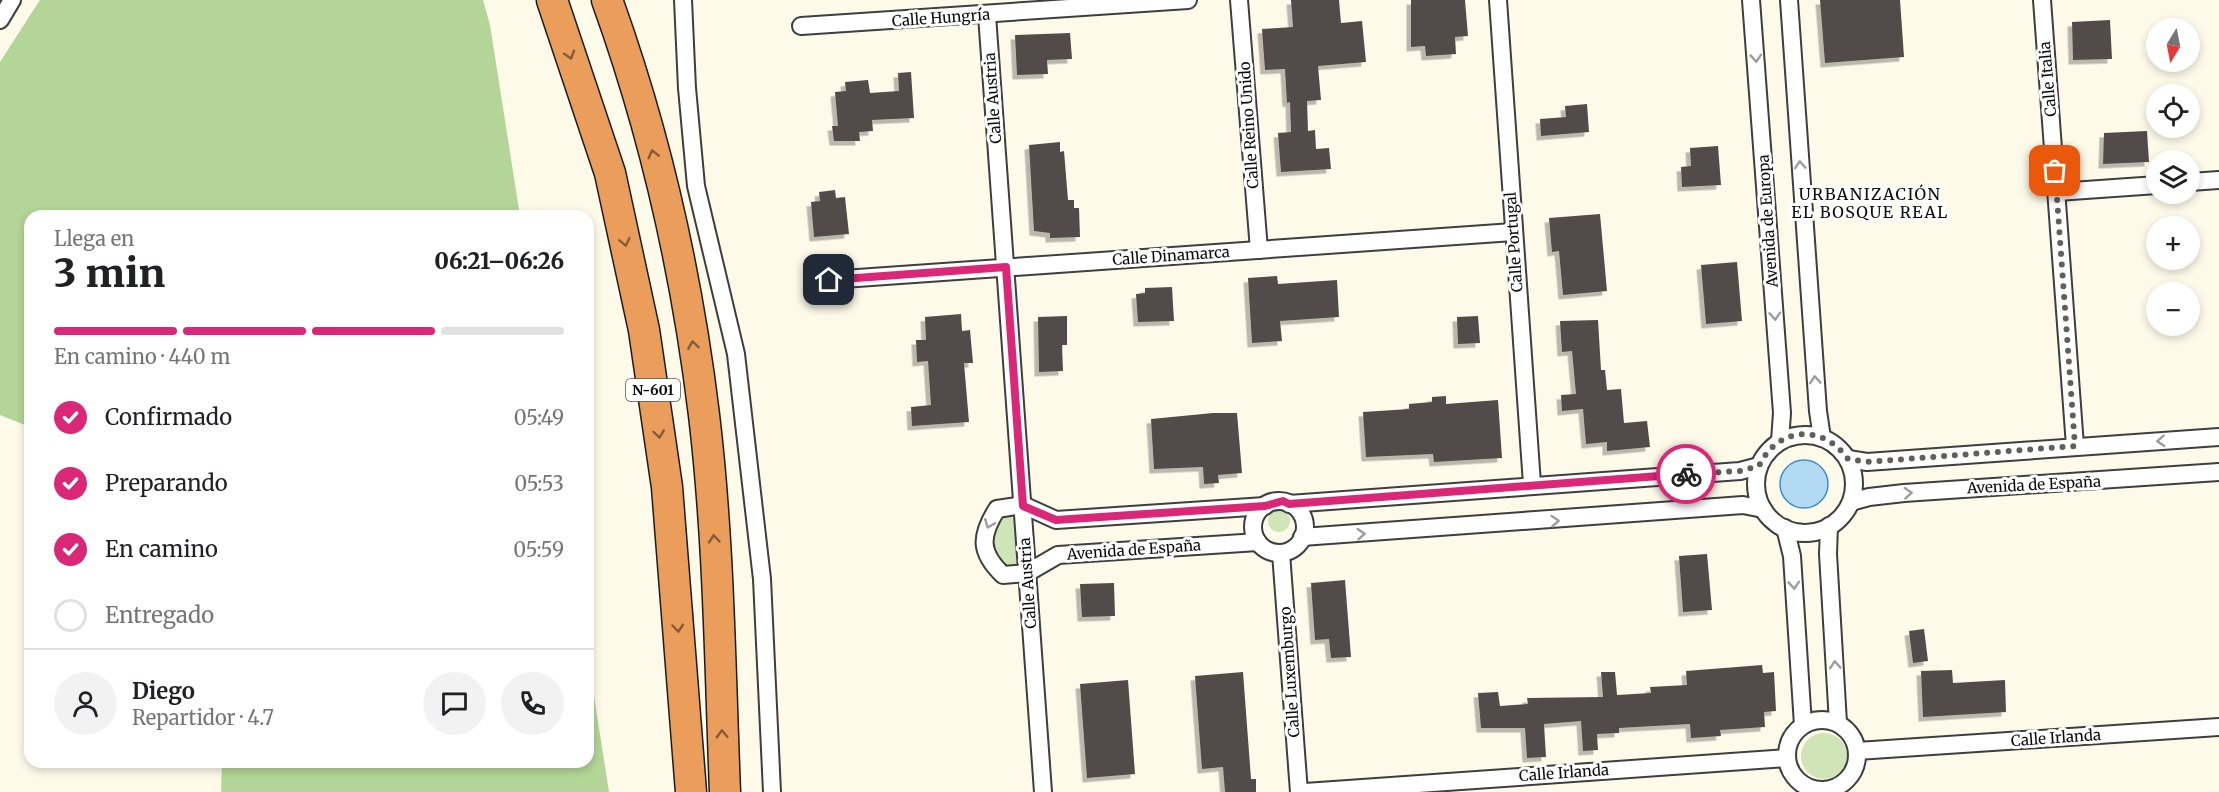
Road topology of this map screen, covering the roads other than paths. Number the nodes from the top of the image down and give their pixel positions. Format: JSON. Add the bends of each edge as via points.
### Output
{"nodes":[{"id":1,"x":12,"y":0,"type":"edge"},
{"id":2,"x":552,"y":0,"type":"edge"},
{"id":3,"x":607,"y":0,"type":"edge"},
{"id":4,"x":612,"y":0,"type":"edge"},
{"id":5,"x":683,"y":0,"type":"edge"},
{"id":6,"x":1188,"y":0,"type":"edge"},
{"id":7,"x":1239,"y":0,"type":"edge"},
{"id":8,"x":1498,"y":0,"type":"edge"},
{"id":9,"x":1751,"y":0,"type":"edge"},
{"id":10,"x":1789,"y":0,"type":"edge"},
{"id":11,"x":2042,"y":0,"type":"edge"},
{"id":12,"x":987,"y":15,"type":"junction"},
{"id":13,"x":0,"y":20,"type":"edge"},
{"id":14,"x":801,"y":26,"type":"dead end"},
{"id":15,"x":632,"y":70,"type":"junction"},
{"id":16,"x":2219,"y":180,"type":"edge"},
{"id":17,"x":2200,"y":181,"type":"edge"},
{"id":18,"x":2146,"y":186,"type":"edge"},
{"id":19,"x":2057,"y":192,"type":"junction"},
{"id":20,"x":1513,"y":232,"type":"junction"},
{"id":21,"x":1259,"y":250,"type":"junction"},
{"id":22,"x":1006,"y":267,"type":"junction"},
{"id":23,"x":829,"y":280,"type":"dead end"},
{"id":24,"x":2219,"y":437,"type":"edge"},
{"id":25,"x":1822,"y":438,"type":"junction"},
{"id":26,"x":1780,"y":441,"type":"junction"},
{"id":27,"x":2075,"y":446,"type":"junction"},
{"id":28,"x":1848,"y":459,"type":"junction"},
{"id":29,"x":1759,"y":466,"type":"junction"},
{"id":30,"x":2219,"y":472,"type":"edge"},
{"id":31,"x":1532,"y":484,"type":"junction"},
{"id":32,"x":1851,"y":502,"type":"junction"},
{"id":33,"x":1289,"y":504,"type":"junction"},
{"id":34,"x":1023,"y":506,"type":"junction"},
{"id":35,"x":1265,"y":506,"type":"junction"},
{"id":36,"x":1763,"y":509,"type":"junction"},
{"id":37,"x":1829,"y":526,"type":"junction"},
{"id":38,"x":1785,"y":528,"type":"junction"},
{"id":39,"x":1302,"y":537,"type":"junction"},
{"id":40,"x":1258,"y":542,"type":"junction"},
{"id":41,"x":1281,"y":553,"type":"junction"},
{"id":42,"x":1028,"y":573,"type":"junction"},
{"id":43,"x":1838,"y":723,"type":"junction"},
{"id":44,"x":1803,"y":725,"type":"junction"},
{"id":45,"x":2219,"y":727,"type":"edge"},
{"id":46,"x":1857,"y":751,"type":"junction"},
{"id":47,"x":1787,"y":758,"type":"junction"},
{"id":48,"x":1844,"y":787,"type":"edge"},
{"id":49,"x":1807,"y":789,"type":"edge"},
{"id":50,"x":691,"y":792,"type":"edge"},
{"id":51,"x":725,"y":792,"type":"edge"},
{"id":52,"x":772,"y":792,"type":"edge"},
{"id":53,"x":1043,"y":792,"type":"edge"},
{"id":54,"x":1299,"y":792,"type":"edge"},
{"id":55,"x":1305,"y":792,"type":"edge"}],
"edges":[{"from":1,"to":13,"type":"street"},
{"from":2,"to":50,"type":"highway","number":"N-601","one_way":true,"via":[[610,173],[644,330],[667,487]]},
{"from":3,"to":15,"type":"highway","number":"N-601"},
{"from":4,"to":15,"type":"highway"},
{"from":5,"to":52,"type":"street","via":[[696,186],[736,354],[762,579]]},
{"from":6,"to":12,"type":"street","name":"Calle Hungría"},
{"from":7,"to":21,"type":"street","name":"Calle Reino Unido"},
{"from":8,"to":20,"type":"street","name":"Calle Portugal"},
{"from":9,"to":26,"type":"street","name":"Avenida de Europa","one_way":true,"via":[[1781,401]]},
{"from":25,"to":10,"type":"street","one_way":true},
{"from":11,"to":19,"type":"street","name":"Calle Italia"},
{"from":12,"to":14,"type":"street","name":"Calle Hungría"},
{"from":12,"to":22,"type":"street","name":"Calle Austria"},
{"from":51,"to":15,"type":"highway","number":"N-601","one_way":true,"via":[[716,556],[704,416],[682,276]]},
{"from":16,"to":17,"type":"street"},
{"from":18,"to":19,"type":"street"},
{"from":19,"to":27,"type":"street","name":"Calle Italia"},
{"from":20,"to":21,"type":"street","name":"Calle Dinamarca"},
{"from":20,"to":31,"type":"street","name":"Calle Portugal"},
{"from":21,"to":22,"type":"street","name":"Calle Dinamarca"},
{"from":22,"to":23,"type":"street","name":"Calle Dinamarca"},
{"from":22,"to":34,"type":"street","name":"Calle Austria"},
{"from":24,"to":27,"type":"street","one_way":true},
{"from":25,"to":26,"type":"street","via":[[1814,434],[1788,436]]},
{"from":25,"to":28,"type":"street","via":[[1838,445]]},
{"from":26,"to":29,"type":"street","via":[[1766,451]]},
{"from":27,"to":28,"type":"street","via":[[1867,462]]},
{"from":28,"to":32,"type":"street","via":[[1853,466],[1855,493]]},
{"from":29,"to":31,"type":"street","via":[[1740,471]]},
{"from":29,"to":36,"type":"street","via":[[1755,475],[1757,501]]},
{"from":32,"to":30,"type":"street","name":"Avenida de España","one_way":true,"via":[[1904,493]]},
{"from":31,"to":33,"type":"street"},
{"from":32,"to":37,"type":"street","via":[[1844,516]]},
{"from":33,"to":35,"type":"street","via":[[1283,501]]},
{"from":33,"to":39,"type":"street","via":[[1304,518]]},
{"from":34,"to":35,"type":"street","via":[[1056,520]]},
{"from":34,"to":42,"type":"street","name":"Calle Austria"},
{"from":34,"to":42,"type":"street","one_way":true,"via":[[997,509],[986,526],[984,546],[990,562],[1003,575]]},
{"from":35,"to":40,"type":"street","via":[[1258,510],[1253,523]]},
{"from":36,"to":38,"type":"street","via":[[1772,522]]},
{"from":39,"to":36,"type":"street","one_way":true,"via":[[1743,506]]},
{"from":37,"to":38,"type":"street","via":[[1822,531],[1796,533]]},
{"from":43,"to":37,"type":"street","one_way":true},
{"from":38,"to":44,"type":"street","one_way":true,"via":[[1792,556]]},
{"from":39,"to":41,"type":"street","via":[[1299,544]]},
{"from":40,"to":41,"type":"street","via":[[1274,553]]},
{"from":40,"to":42,"type":"street","name":"Avenida de España","via":[[1058,555]]},
{"from":41,"to":54,"type":"street","name":"Calle Luxemburgo"},
{"from":42,"to":53,"type":"street","name":"Calle Austria"},
{"from":43,"to":44,"type":"street","via":[[1810,720]]},
{"from":43,"to":46,"type":"street","via":[[1846,727]]},
{"from":44,"to":47,"type":"street","via":[[1794,731],[1786,748]]},
{"from":45,"to":46,"type":"street","name":"Calle Irlanda"},
{"from":46,"to":48,"type":"street","via":[[1858,761]]},
{"from":47,"to":49,"type":"street","via":[[1793,775]]},
{"from":47,"to":55,"type":"street","name":"Calle Irlanda"},
{"from":48,"to":49,"type":"street"}]}
